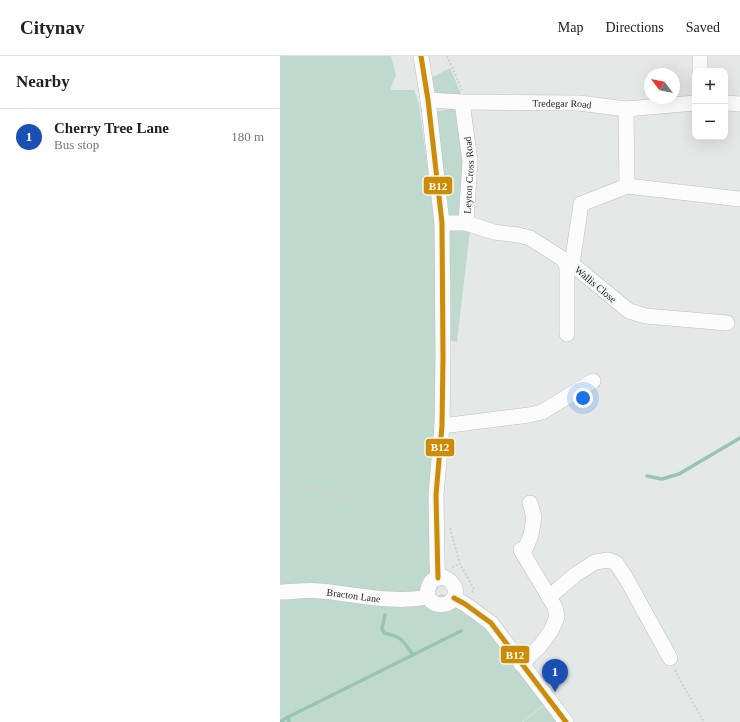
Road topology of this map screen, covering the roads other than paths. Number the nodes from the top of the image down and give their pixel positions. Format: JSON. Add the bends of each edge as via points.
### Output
{"nodes":[{"id":1,"x":421,"y":56,"type":"edge"},
{"id":2,"x":700,"y":56,"type":"edge"},
{"id":3,"x":700,"y":68,"type":"edge"},
{"id":4,"x":428,"y":100,"type":"junction"},
{"id":5,"x":464,"y":102,"type":"junction"},
{"id":6,"x":692,"y":103,"type":"edge"},
{"id":7,"x":728,"y":103,"type":"edge"},
{"id":8,"x":740,"y":104,"type":"edge"},
{"id":9,"x":626,"y":109,"type":"junction"},
{"id":10,"x":627,"y":186,"type":"junction"},
{"id":11,"x":740,"y":199,"type":"edge"},
{"id":12,"x":442,"y":223,"type":"junction"},
{"id":13,"x":466,"y":224,"type":"junction"},
{"id":14,"x":727,"y":324,"type":"dead end"},
{"id":15,"x":567,"y":334,"type":"dead end"},
{"id":16,"x":593,"y":381,"type":"dead end"},
{"id":17,"x":442,"y":426,"type":"junction"},
{"id":18,"x":530,"y":503,"type":"dead end"},
{"id":19,"x":438,"y":578,"type":"junction"},
{"id":20,"x":280,"y":592,"type":"edge"},
{"id":21,"x":549,"y":597,"type":"junction"},
{"id":22,"x":428,"y":598,"type":"junction"},
{"id":23,"x":454,"y":598,"type":"junction"},
{"id":24,"x":670,"y":658,"type":"road end"},
{"id":25,"x":521,"y":664,"type":"junction"},
{"id":26,"x":566,"y":722,"type":"edge"}],
"edges":[{"from":1,"to":4,"type":"street"},
{"from":2,"to":3,"type":"street"},
{"from":4,"to":5,"type":"street","name":"Tredegar Road"},
{"from":4,"to":12,"type":"street"},
{"from":5,"to":9,"type":"street","name":"Tredegar Road","via":[[579,103]]},
{"from":5,"to":13,"type":"street","name":"Leyton Cross Road","via":[[470,160]]},
{"from":6,"to":9,"type":"street","name":"Tredegar Road"},
{"from":7,"to":8,"type":"street"},
{"from":9,"to":10,"type":"street"},
{"from":10,"to":11,"type":"street","name":"Wallis Close"},
{"from":10,"to":14,"type":"street","name":"Wallis Close","via":[[581,204],[572,264],[629,311],[646,316]]},
{"from":12,"to":13,"type":"street","name":"Leyton Cross Road"},
{"from":12,"to":17,"type":"street"},
{"from":13,"to":15,"type":"street","via":[[530,238],[563,258],[567,267]]},
{"from":16,"to":17,"type":"street","via":[[542,412]]},
{"from":17,"to":19,"type":"street","via":[[436,495]]},
{"from":18,"to":21,"type":"street","via":[[534,517],[531,535],[522,552]]},
{"from":19,"to":22,"type":"street","via":[[429,586]]},
{"from":19,"to":23,"type":"street","via":[[453,583]]},
{"from":20,"to":22,"type":"street","name":"Bracton Lane","via":[[318,590],[393,600]]},
{"from":21,"to":24,"type":"street","via":[[595,562],[608,560],[616,563]]},
{"from":21,"to":25,"type":"street","via":[[557,617],[551,631],[539,647]]},
{"from":22,"to":23,"type":"street","via":[[433,603],[444,605]]},
{"from":23,"to":25,"type":"street","via":[[491,623]]},
{"from":25,"to":26,"type":"street"}]}
